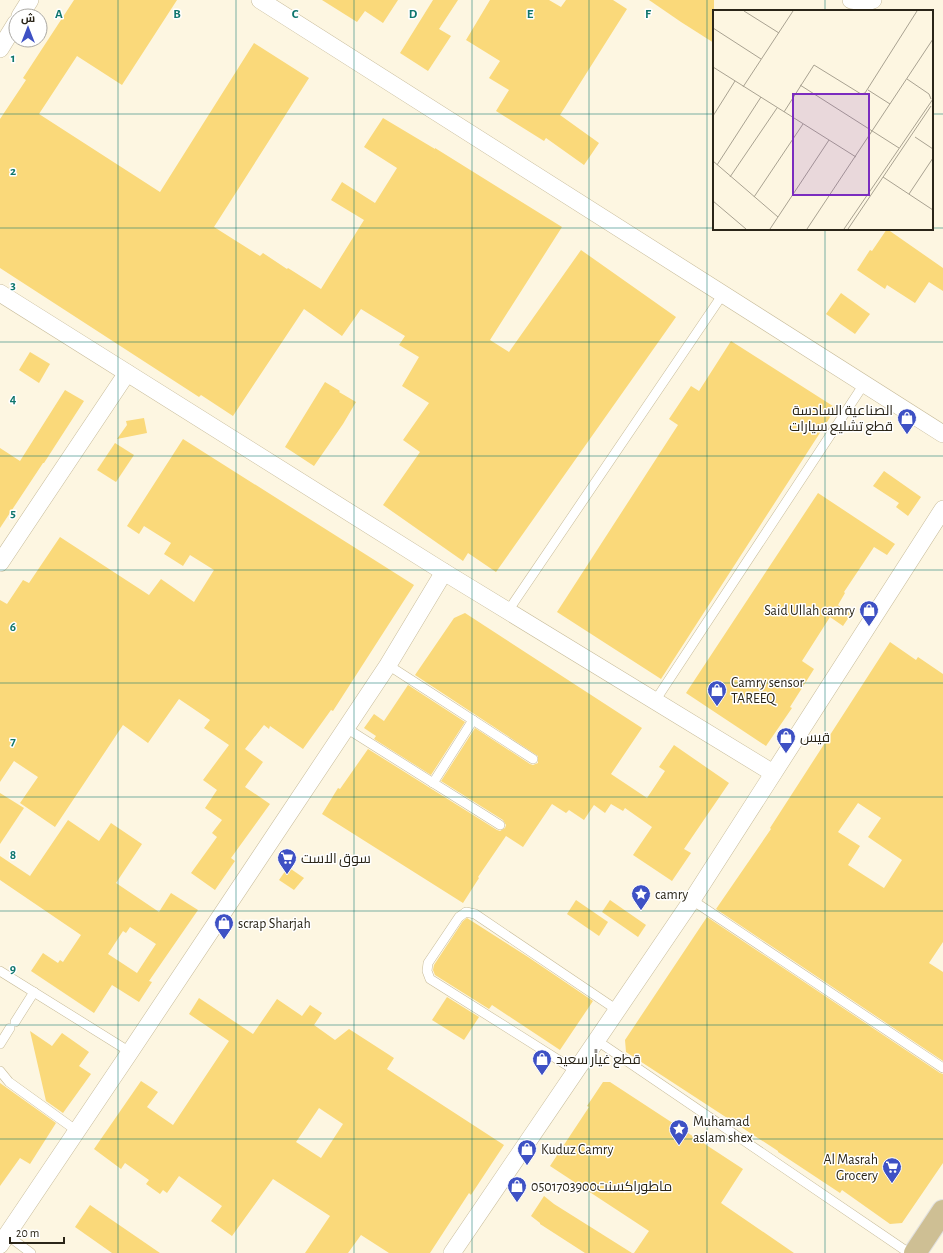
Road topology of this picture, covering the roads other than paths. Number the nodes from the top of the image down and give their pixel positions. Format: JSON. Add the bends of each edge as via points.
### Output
{"nodes":[{"id":1,"x":260,"y":0,"type":"edge"},
{"id":2,"x":851,"y":0,"type":"edge"},
{"id":3,"x":873,"y":0,"type":"edge"},
{"id":4,"x":8,"y":36,"type":"edge"},
{"id":5,"x":0,"y":49,"type":"edge"},
{"id":6,"x":0,"y":293,"type":"edge"},
{"id":7,"x":723,"y":294,"type":"junction"},
{"id":8,"x":127,"y":373,"type":"junction"},
{"id":9,"x":864,"y":384,"type":"junction"},
{"id":10,"x":943,"y":434,"type":"edge"},
{"id":11,"x":943,"y":509,"type":"edge"},
{"id":12,"x":0,"y":564,"type":"edge"},
{"id":13,"x":444,"y":572,"type":"junction"},
{"id":14,"x":508,"y":611,"type":"junction"},
{"id":15,"x":388,"y":665,"type":"junction"},
{"id":16,"x":655,"y":701,"type":"junction"},
{"id":17,"x":473,"y":720,"type":"junction"},
{"id":18,"x":346,"y":728,"type":"junction"},
{"id":19,"x":533,"y":759,"type":"dead end"},
{"id":20,"x":773,"y":773,"type":"junction"},
{"id":21,"x":433,"y":782,"type":"junction"},
{"id":22,"x":500,"y":825,"type":"dead end"},
{"id":23,"x":692,"y":900,"type":"junction"},
{"id":24,"x":0,"y":971,"type":"edge"},
{"id":25,"x":34,"y":992,"type":"junction"},
{"id":26,"x":617,"y":1010,"type":"junction"},
{"id":27,"x":596,"y":1040,"type":"junction"},
{"id":28,"x":0,"y":1044,"type":"edge"},
{"id":29,"x":130,"y":1052,"type":"junction"},
{"id":30,"x":943,"y":1068,"type":"edge"},
{"id":31,"x":576,"y":1070,"type":"junction"},
{"id":32,"x":0,"y":1071,"type":"edge"},
{"id":33,"x":77,"y":1131,"type":"junction"},
{"id":34,"x":943,"y":1211,"type":"edge"},
{"id":35,"x":4,"y":1240,"type":"edge"},
{"id":36,"x":31,"y":1253,"type":"edge"},
{"id":37,"x":452,"y":1253,"type":"edge"},
{"id":38,"x":909,"y":1253,"type":"edge"},
{"id":39,"x":915,"y":1253,"type":"edge"}],
"edges":[{"from":1,"to":7,"type":"street"},
{"from":2,"to":3,"type":"street"},
{"from":4,"to":5,"type":"street"},
{"from":6,"to":8,"type":"street"},
{"from":7,"to":9,"type":"street"},
{"from":7,"to":14,"type":"lane"},
{"from":8,"to":12,"type":"street"},
{"from":8,"to":13,"type":"street"},
{"from":9,"to":10,"type":"street"},
{"from":9,"to":16,"type":"lane"},
{"from":11,"to":20,"type":"street"},
{"from":13,"to":14,"type":"street"},
{"from":13,"to":15,"type":"street"},
{"from":14,"to":16,"type":"street"},
{"from":15,"to":17,"type":"lane"},
{"from":15,"to":18,"type":"street"},
{"from":16,"to":20,"type":"street"},
{"from":17,"to":19,"type":"lane"},
{"from":17,"to":21,"type":"lane"},
{"from":18,"to":21,"type":"lane"},
{"from":18,"to":29,"type":"street"},
{"from":20,"to":23,"type":"street"},
{"from":21,"to":22,"type":"lane"},
{"from":23,"to":26,"type":"street"},
{"from":23,"to":30,"type":"lane"},
{"from":24,"to":25,"type":"lane"},
{"from":25,"to":28,"type":"lane"},
{"from":25,"to":29,"type":"lane"},
{"from":26,"to":27,"type":"street"},
{"from":26,"to":31,"type":"lane","via":[[475,914],[466,912],[459,917],[428,963],[430,979]]},
{"from":27,"to":31,"type":"street"},
{"from":27,"to":38,"type":"lane"},
{"from":29,"to":33,"type":"street"},
{"from":31,"to":37,"type":"street"},
{"from":32,"to":33,"type":"lane","via":[[9,1082]]},
{"from":33,"to":35,"type":"street"},
{"from":34,"to":39,"type":"main road"},
{"from":35,"to":36,"type":"lane"}]}
